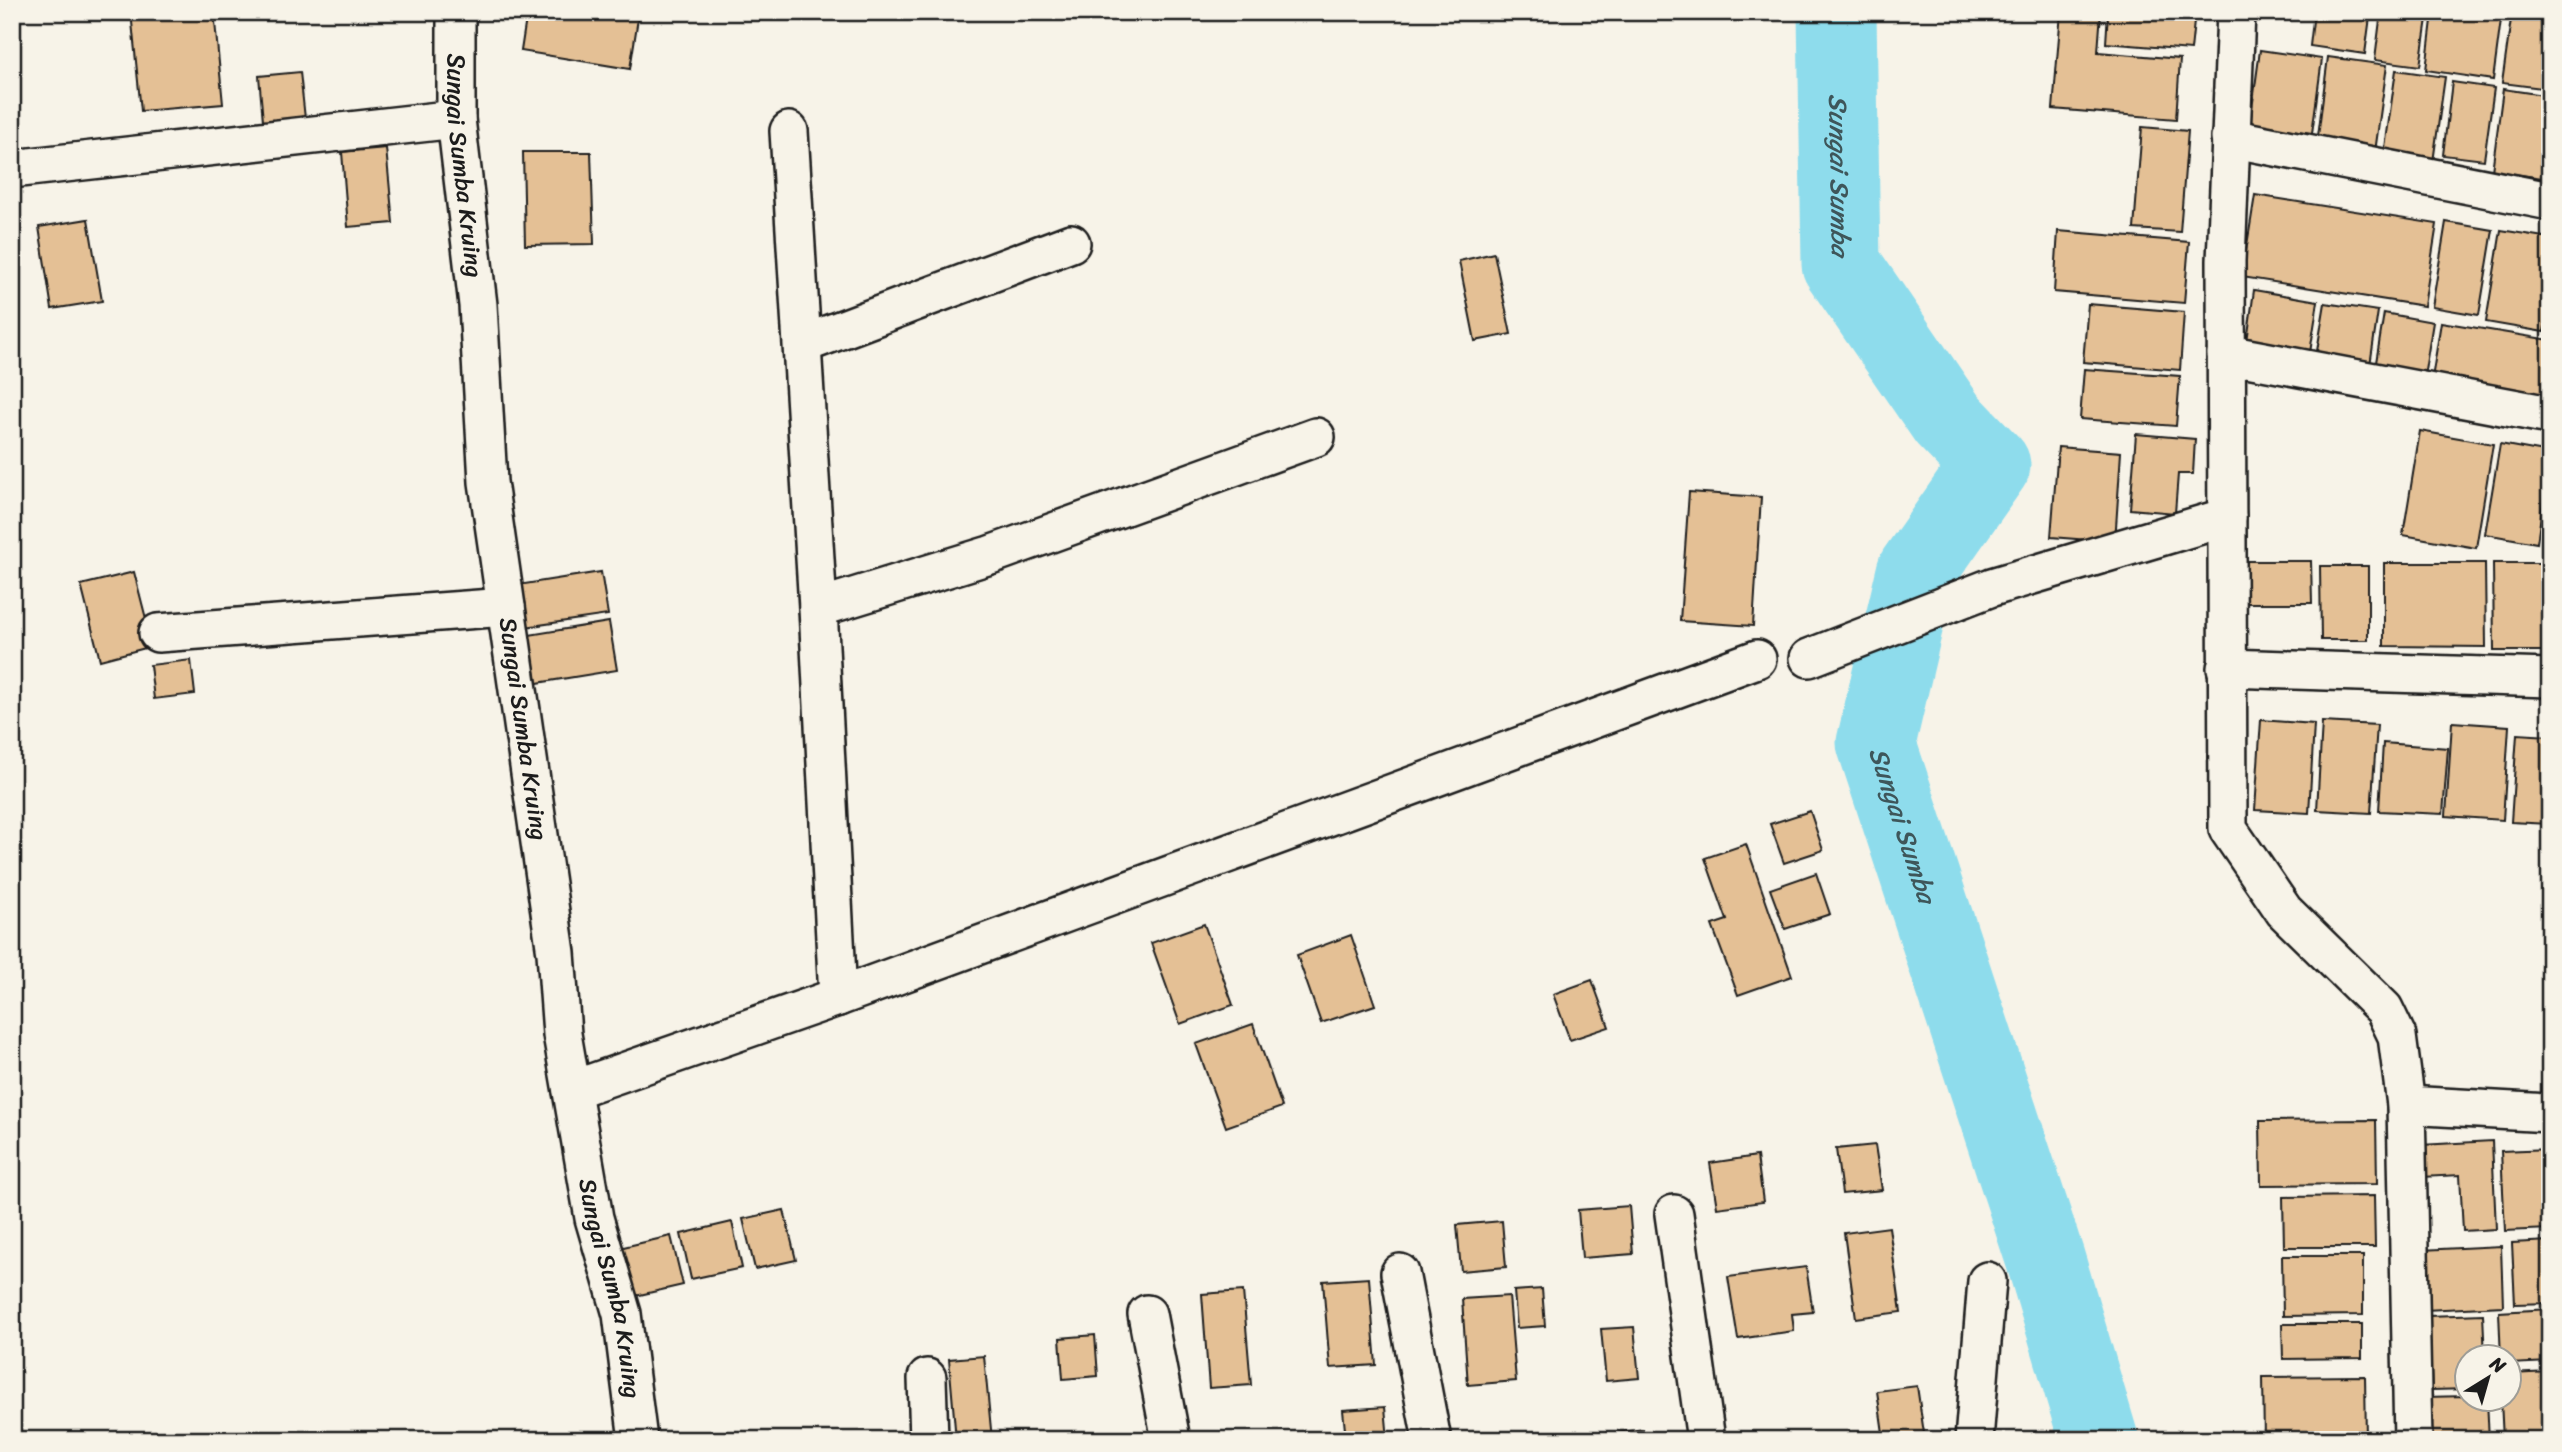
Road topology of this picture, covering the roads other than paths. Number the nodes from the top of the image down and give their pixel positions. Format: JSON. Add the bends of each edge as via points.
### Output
{"nodes":[{"id":1,"x":456,"y":12,"type":"edge"},
{"id":2,"x":2236,"y":12,"type":"edge"},
{"id":3,"x":456,"y":119,"type":"junction"},
{"id":4,"x":789,"y":131,"type":"dead end"},
{"id":5,"x":2230,"y":138,"type":"junction"},
{"id":6,"x":12,"y":169,"type":"edge"},
{"id":7,"x":2550,"y":201,"type":"edge"},
{"id":8,"x":1071,"y":243,"type":"dead end"},
{"id":9,"x":803,"y":344,"type":"junction"},
{"id":10,"x":2226,"y":354,"type":"junction"},
{"id":11,"x":2550,"y":415,"type":"edge"},
{"id":12,"x":1316,"y":437,"type":"dead end"},
{"id":13,"x":2227,"y":517,"type":"junction"},
{"id":14,"x":506,"y":607,"type":"junction"},
{"id":15,"x":818,"y":608,"type":"junction"},
{"id":16,"x":159,"y":633,"type":"dead end"},
{"id":17,"x":1809,"y":657,"type":"dead end"},
{"id":18,"x":1757,"y":659,"type":"dead end"},
{"id":19,"x":2227,"y":668,"type":"junction"},
{"id":20,"x":2550,"y":678,"type":"edge"},
{"id":21,"x":838,"y":998,"type":"junction"},
{"id":22,"x":572,"y":1090,"type":"junction"},
{"id":23,"x":2406,"y":1105,"type":"junction"},
{"id":24,"x":2550,"y":1113,"type":"edge"},
{"id":25,"x":1674,"y":1214,"type":"dead end"},
{"id":26,"x":1400,"y":1273,"type":"dead end"},
{"id":27,"x":1987,"y":1281,"type":"dead end"},
{"id":28,"x":1147,"y":1314,"type":"dead end"},
{"id":29,"x":927,"y":1378,"type":"dead end"},
{"id":30,"x":638,"y":1440,"type":"edge"},
{"id":31,"x":929,"y":1440,"type":"edge"},
{"id":32,"x":1171,"y":1440,"type":"edge"},
{"id":33,"x":1432,"y":1440,"type":"edge"},
{"id":34,"x":1706,"y":1440,"type":"edge"},
{"id":35,"x":1974,"y":1440,"type":"edge"},
{"id":36,"x":2413,"y":1440,"type":"edge"}],
"edges":[{"from":1,"to":3,"type":"street","name":"Sungai Sumba Kruing"},
{"from":2,"to":5,"type":"street"},
{"from":3,"to":6,"type":"street"},
{"from":3,"to":14,"type":"street","name":"Sungai Sumba Kruing","via":[[478,305],[488,482]]},
{"from":4,"to":9,"type":"street"},
{"from":5,"to":7,"type":"street"},
{"from":5,"to":10,"type":"street"},
{"from":8,"to":9,"type":"street"},
{"from":9,"to":15,"type":"street"},
{"from":10,"to":11,"type":"street"},
{"from":10,"to":13,"type":"street"},
{"from":12,"to":15,"type":"street","via":[[990,555]]},
{"from":13,"to":17,"type":"street","via":[[1992,587]]},
{"from":13,"to":19,"type":"street"},
{"from":14,"to":16,"type":"street"},
{"from":14,"to":22,"type":"street","name":"Sungai Sumba Kruing"},
{"from":15,"to":21,"type":"street"},
{"from":18,"to":21,"type":"street"},
{"from":19,"to":20,"type":"street"},
{"from":19,"to":23,"type":"street","via":[[2228,829],[2284,911],[2384,1009],[2397,1036]]},
{"from":21,"to":22,"type":"street"},
{"from":22,"to":30,"type":"street","name":"Sungai Sumba Kruing","via":[[594,1218],[622,1314]]},
{"from":23,"to":24,"type":"street"},
{"from":23,"to":36,"type":"street"},
{"from":25,"to":34,"type":"street"},
{"from":26,"to":33,"type":"street"},
{"from":27,"to":35,"type":"street"},
{"from":28,"to":32,"type":"street"},
{"from":29,"to":31,"type":"street"}]}
